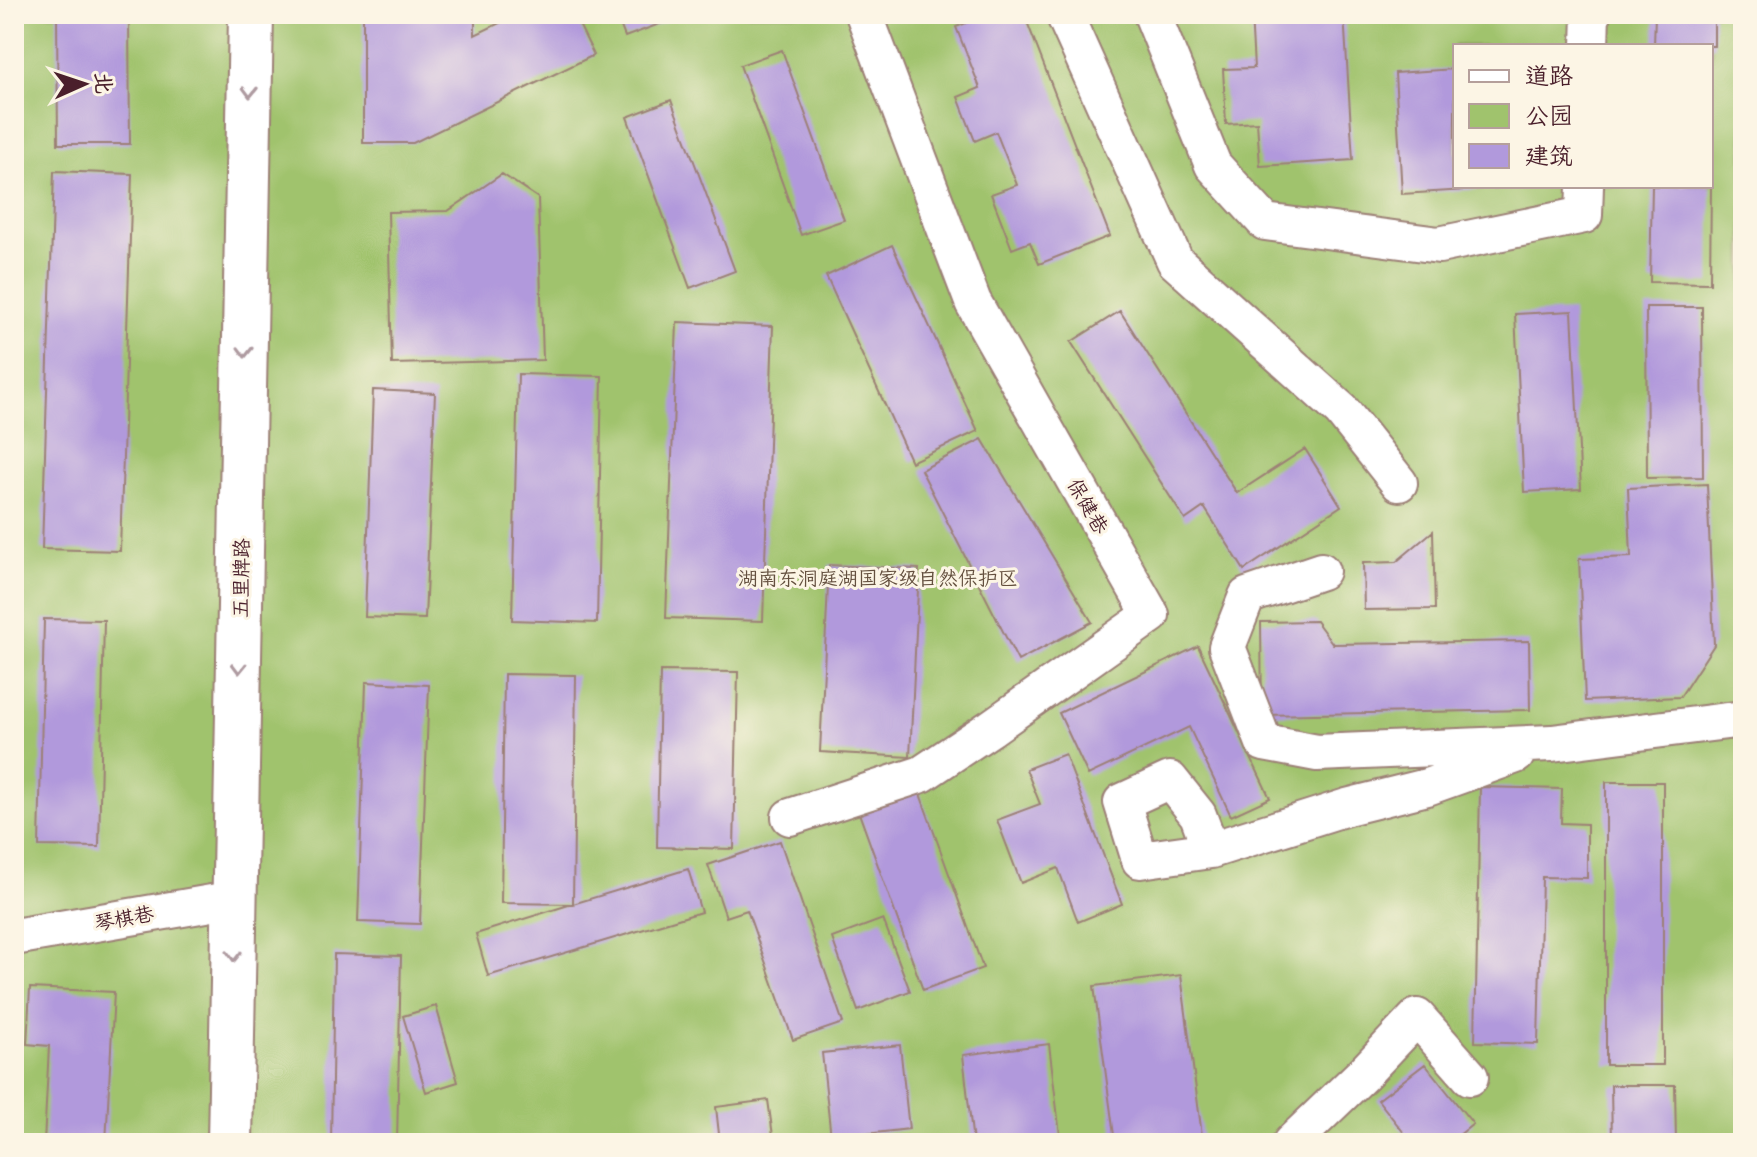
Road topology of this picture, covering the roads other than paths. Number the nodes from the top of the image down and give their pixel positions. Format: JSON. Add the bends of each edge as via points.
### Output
{"nodes":[{"id":1,"x":251,"y":14,"type":"edge"},
{"id":2,"x":280,"y":14,"type":"edge"},
{"id":3,"x":864,"y":14,"type":"edge"},
{"id":4,"x":1064,"y":14,"type":"edge"},
{"id":5,"x":1152,"y":14,"type":"edge"},
{"id":6,"x":1591,"y":14,"type":"edge"},
{"id":7,"x":1590,"y":44,"type":"edge"},
{"id":8,"x":1585,"y":188,"type":"edge"},
{"id":9,"x":1399,"y":483,"type":"dead end"},
{"id":10,"x":1321,"y":571,"type":"dead end"},
{"id":11,"x":1743,"y":719,"type":"edge"},
{"id":12,"x":1552,"y":743,"type":"junction"},
{"id":13,"x":790,"y":817,"type":"dead end"},
{"id":14,"x":1211,"y":850,"type":"dead end"},
{"id":15,"x":235,"y":899,"type":"junction"},
{"id":16,"x":14,"y":937,"type":"edge"},
{"id":17,"x":1470,"y":1077,"type":"dead end"},
{"id":18,"x":230,"y":1143,"type":"edge"},
{"id":19,"x":260,"y":1143,"type":"edge"},
{"id":20,"x":1291,"y":1143,"type":"edge"}],
"edges":[{"from":1,"to":15,"type":"main road","name":"五里牌路","one_way":true},
{"from":2,"to":19,"type":"main road","name":"五里牌路"},
{"from":3,"to":13,"type":"street","name":"保健巷","via":[[973,302],[1151,615],[922,774]]},
{"from":4,"to":9,"type":"street","via":[[1175,261],[1341,410]]},
{"from":5,"to":8,"type":"street","via":[[1213,165],[1265,222],[1439,245],[1584,215]]},
{"from":6,"to":7,"type":"street"},
{"from":10,"to":12,"type":"street","via":[[1247,596],[1227,647],[1264,743],[1317,753]]},
{"from":11,"to":12,"type":"street"},
{"from":12,"to":14,"type":"street","via":[[1427,787]]},
{"from":15,"to":16,"type":"street","name":"琴棋巷"},
{"from":15,"to":18,"type":"main road","name":"五里牌路","one_way":true},
{"from":17,"to":20,"type":"street","via":[[1417,1017]]}]}
